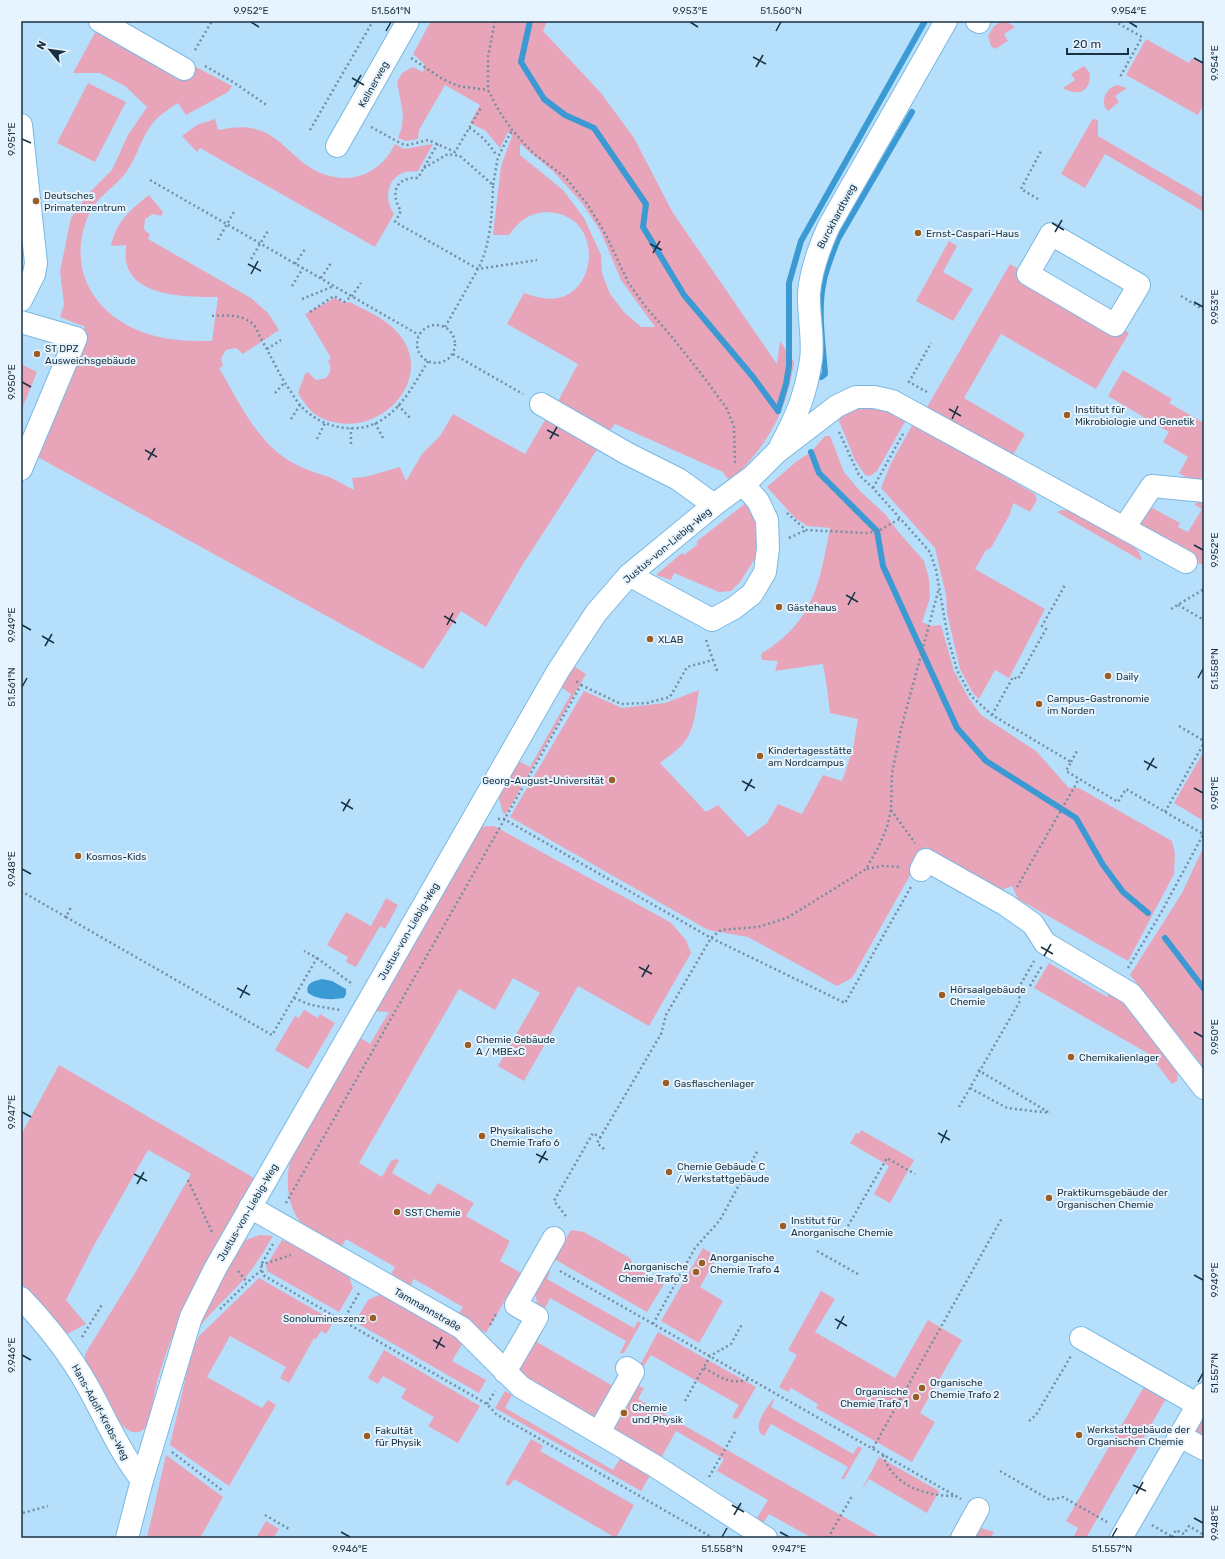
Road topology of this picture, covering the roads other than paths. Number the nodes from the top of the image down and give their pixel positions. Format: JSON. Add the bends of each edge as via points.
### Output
{"nodes":[{"id":1,"x":100,"y":21,"type":"edge"},
{"id":2,"x":408,"y":21,"type":"edge"},
{"id":3,"x":946,"y":21,"type":"edge"},
{"id":4,"x":194,"y":62,"type":"road end"},
{"id":5,"x":21,"y":125,"type":"edge"},
{"id":6,"x":337,"y":146,"type":"dead end"},
{"id":7,"x":1028,"y":274,"type":"joint"},
{"id":8,"x":21,"y":300,"type":"edge"},
{"id":9,"x":21,"y":322,"type":"edge"},
{"id":10,"x":540,"y":404,"type":"road end"},
{"id":11,"x":777,"y":452,"type":"junction"},
{"id":12,"x":21,"y":468,"type":"edge"},
{"id":13,"x":738,"y":488,"type":"junction"},
{"id":14,"x":1204,"y":492,"type":"edge"},
{"id":15,"x":714,"y":505,"type":"junction"},
{"id":16,"x":1124,"y":528,"type":"junction"},
{"id":17,"x":1186,"y":562,"type":"dead end"},
{"id":18,"x":629,"y":575,"type":"junction"},
{"id":19,"x":923,"y":865,"type":"road end"},
{"id":20,"x":1204,"y":1088,"type":"edge"},
{"id":21,"x":250,"y":1207,"type":"junction"},
{"id":22,"x":554,"y":1238,"type":"dead end"},
{"id":23,"x":21,"y":1298,"type":"edge"},
{"id":24,"x":1081,"y":1338,"type":"road end"},
{"id":25,"x":627,"y":1368,"type":"dead end"},
{"id":26,"x":505,"y":1372,"type":"junction"},
{"id":27,"x":1201,"y":1399,"type":"edge"},
{"id":28,"x":599,"y":1432,"type":"junction"},
{"id":29,"x":1180,"y":1436,"type":"junction"},
{"id":30,"x":1204,"y":1450,"type":"edge"},
{"id":31,"x":142,"y":1480,"type":"junction"},
{"id":32,"x":978,"y":1509,"type":"dead end"},
{"id":33,"x":759,"y":1534,"type":"edge"},
{"id":34,"x":1122,"y":1535,"type":"edge"},
{"id":35,"x":127,"y":1538,"type":"edge"},
{"id":36,"x":962,"y":1538,"type":"edge"}],
"edges":[{"from":1,"to":4,"type":"street"},
{"from":2,"to":6,"type":"street","name":"Kellnerweg"},
{"from":3,"to":11,"type":"street","name":"Burckhardtweg","via":[[829,226],[815,257],[809,293],[811,358],[807,379],[796,417]]},
{"from":5,"to":8,"type":"street","via":[[36,263],[34,274]]},
{"from":7,"to":7,"type":"street","via":[[1051,234],[1139,285],[1115,325]]},
{"from":9,"to":12,"type":"street","via":[[76,338]]},
{"from":10,"to":15,"type":"street","via":[[678,479]]},
{"from":11,"to":13,"type":"street","name":"Justus-von-Liebig-Weg"},
{"from":11,"to":16,"type":"street","via":[[837,406],[856,397],[874,397],[892,401]]},
{"from":13,"to":15,"type":"street","name":"Justus-von-Liebig-Weg"},
{"from":13,"to":18,"type":"street","via":[[758,501],[767,520],[768,548],[765,572],[752,594],[712,620]]},
{"from":14,"to":16,"type":"street","via":[[1152,486]]},
{"from":15,"to":18,"type":"street","name":"Justus-von-Liebig-Weg"},
{"from":16,"to":17,"type":"street"},
{"from":18,"to":21,"type":"street","name":"Justus-von-Liebig-Weg","via":[[596,614],[558,671]]},
{"from":19,"to":20,"type":"street","via":[[1006,905],[1033,924],[1045,943],[1131,994]]},
{"from":21,"to":26,"type":"street","name":"Tammannstraße","via":[[462,1328]]},
{"from":21,"to":31,"type":"street","name":"Justus-von-Liebig-Weg","via":[[191,1317]]},
{"from":22,"to":26,"type":"street","via":[[516,1305],[537,1317]]},
{"from":23,"to":31,"type":"street","name":"Hans-Adolf-Krebs-Weg","via":[[70,1356],[127,1460]]},
{"from":24,"to":27,"type":"street"},
{"from":25,"to":28,"type":"street","via":[[633,1372]]},
{"from":26,"to":28,"type":"street","name":"Tammannstraße","via":[[521,1387]]},
{"from":27,"to":29,"type":"street"},
{"from":28,"to":33,"type":"street","name":"Tammannstraße"},
{"from":29,"to":30,"type":"street"},
{"from":29,"to":34,"type":"street"},
{"from":31,"to":35,"type":"street"},
{"from":32,"to":36,"type":"street"}]}
